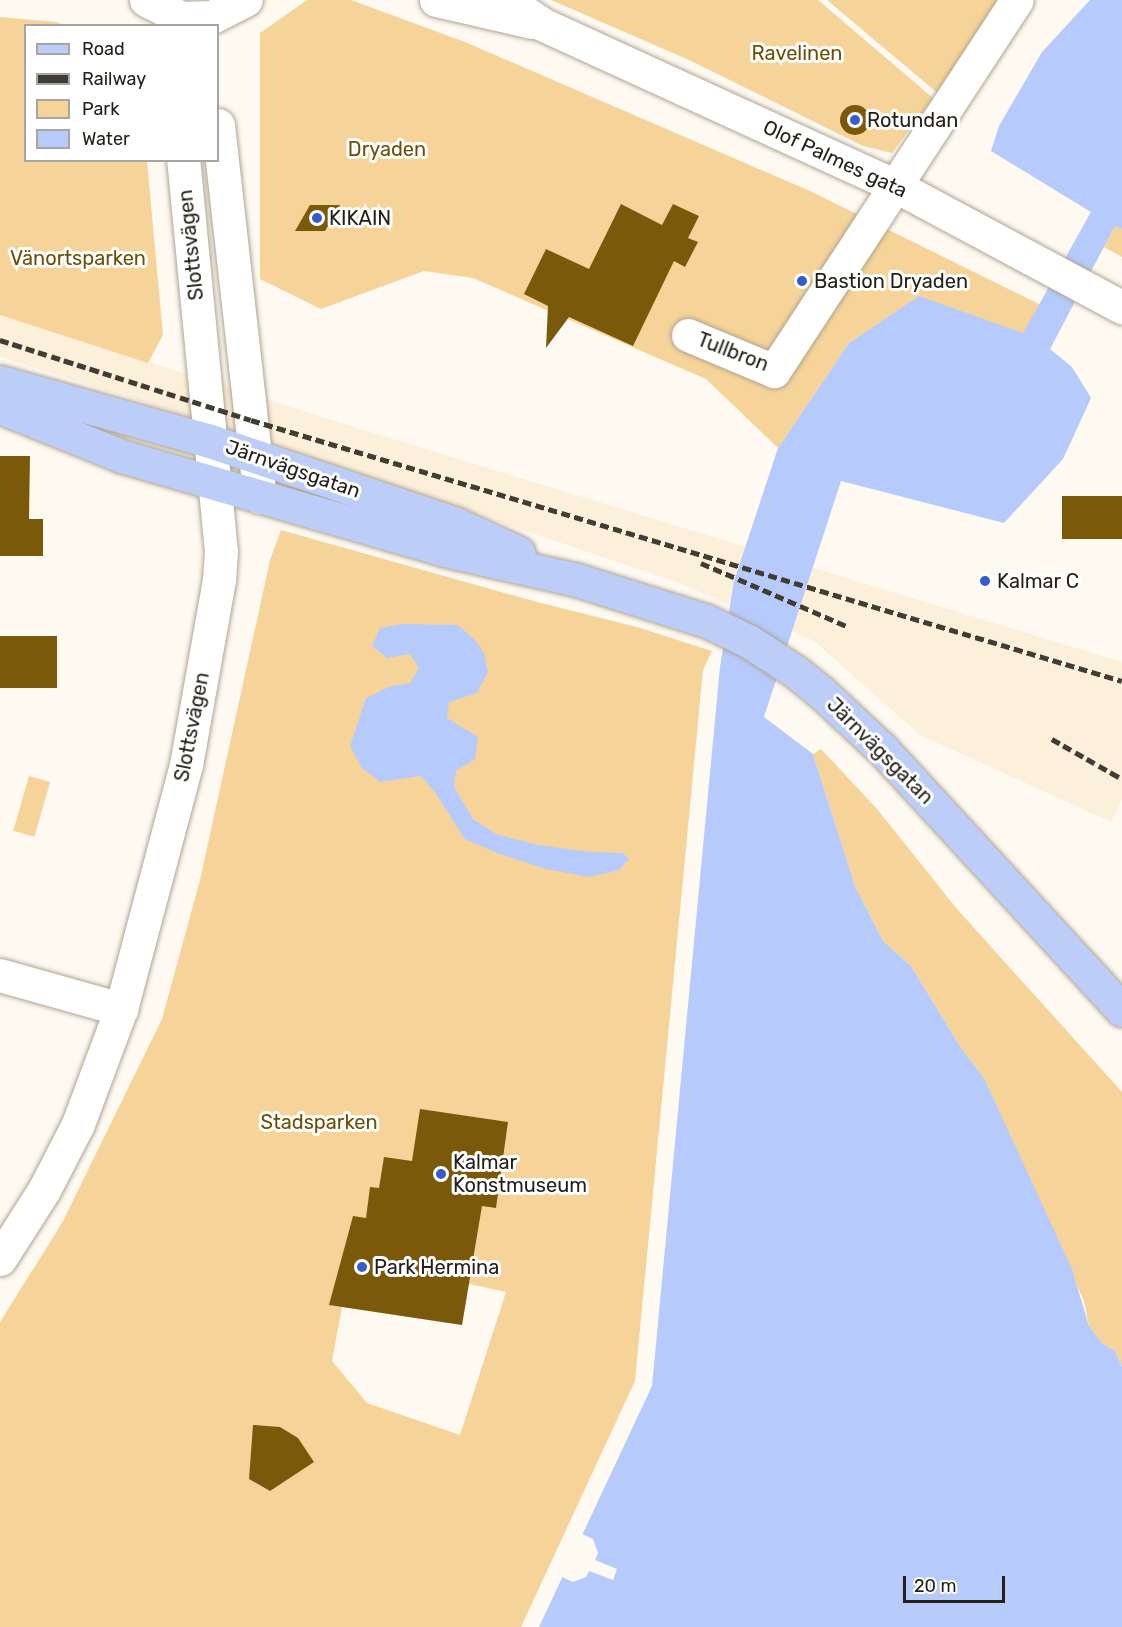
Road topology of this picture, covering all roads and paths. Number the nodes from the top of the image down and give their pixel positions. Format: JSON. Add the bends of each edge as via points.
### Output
{"nodes":[{"id":1,"x":146,"y":0,"type":"edge"},
{"id":2,"x":436,"y":0,"type":"edge"},
{"id":3,"x":507,"y":0,"type":"edge"},
{"id":4,"x":1017,"y":0,"type":"edge"},
{"id":5,"x":228,"y":14,"type":"edge"},
{"id":6,"x":155,"y":24,"type":"edge"},
{"id":7,"x":542,"y":24,"type":"junction"},
{"id":8,"x":219,"y":135,"type":"edge"},
{"id":9,"x":183,"y":162,"type":"edge"},
{"id":10,"x":894,"y":184,"type":"junction"},
{"id":11,"x":1110,"y":301,"type":"edge"},
{"id":12,"x":688,"y":335,"type":"dead end"},
{"id":13,"x":0,"y":382,"type":"edge"},
{"id":14,"x":0,"y":407,"type":"edge"},
{"id":15,"x":210,"y":441,"type":"junction"},
{"id":16,"x":256,"y":457,"type":"junction"},
{"id":17,"x":214,"y":483,"type":"junction"},
{"id":18,"x":260,"y":496,"type":"junction"},
{"id":19,"x":577,"y":580,"type":"junction"},
{"id":20,"x":0,"y":975,"type":"edge"},
{"id":21,"x":121,"y":1009,"type":"junction"},
{"id":22,"x":1122,"y":1010,"type":"edge"},
{"id":23,"x":0,"y":1260,"type":"edge"}],
"edges":[{"from":1,"to":5,"type":"street","via":[[182,18]]},
{"from":1,"to":6,"type":"street"},
{"from":2,"to":7,"type":"street","name":"Olof Palmes gata"},
{"from":3,"to":7,"type":"street","name":"Olof Palmes gata"},
{"from":4,"to":10,"type":"street"},
{"from":7,"to":10,"type":"street","name":"Olof Palmes gata"},
{"from":8,"to":16,"type":"street","name":"Slottsvägen"},
{"from":9,"to":15,"type":"street","name":"Slottsvägen"},
{"from":10,"to":11,"type":"street","name":"Olof Palmes gata"},
{"from":10,"to":12,"type":"street","name":"Tullbron","via":[[774,371]]},
{"from":13,"to":15,"type":"main road","name":"Järnvägsgatan"},
{"from":14,"to":17,"type":"main road","name":"Järnvägsgatan","via":[[121,456]]},
{"from":15,"to":16,"type":"main road","name":"Järnvägsgatan"},
{"from":15,"to":17,"type":"street","name":"Slottsvägen"},
{"from":16,"to":18,"type":"street","name":"Slottsvägen"},
{"from":16,"to":19,"type":"main road","name":"Järnvägsgatan","via":[[456,524]]},
{"from":17,"to":18,"type":"main road","name":"Järnvägsgatan"},
{"from":17,"to":21,"type":"street","name":"Slottsvägen","via":[[221,552],[219,580],[186,765]]},
{"from":18,"to":19,"type":"main road","name":"Järnvägsgatan","via":[[444,550]]},
{"from":19,"to":22,"type":"main road","name":"Järnvägsgatan","via":[[707,621],[750,642],[796,672],[883,750]]},
{"from":20,"to":21,"type":"street"},
{"from":21,"to":23,"type":"street","name":"Slottsvägen","via":[[78,1124],[44,1190]]}]}
